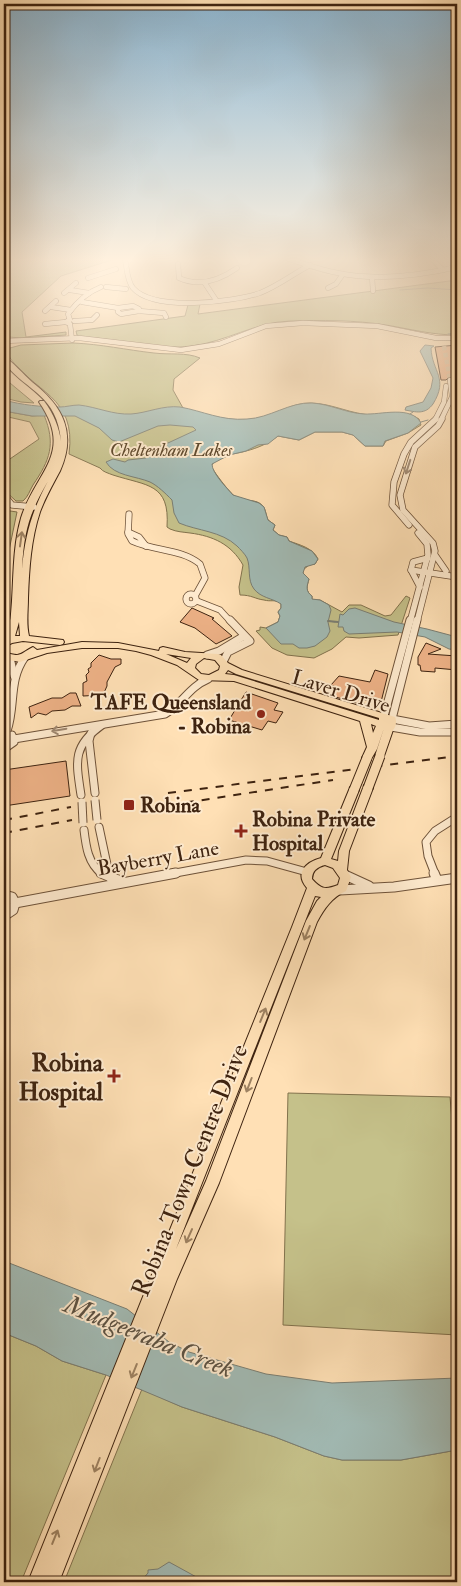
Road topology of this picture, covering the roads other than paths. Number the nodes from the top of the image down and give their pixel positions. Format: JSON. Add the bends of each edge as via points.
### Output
{"nodes":[{"id":1,"x":71,"y":333,"type":"edge"},
{"id":2,"x":248,"y":333,"type":"edge"},
{"id":3,"x":254,"y":333,"type":"edge"},
{"id":4,"x":402,"y":333,"type":"edge"},
{"id":5,"x":405,"y":333,"type":"edge"},
{"id":6,"x":72,"y":339,"type":"junction"},
{"id":7,"x":457,"y":339,"type":"edge"},
{"id":8,"x":442,"y":342,"type":"junction"},
{"id":9,"x":4,"y":345,"type":"edge"},
{"id":10,"x":4,"y":359,"type":"edge"},
{"id":11,"x":4,"y":369,"type":"edge"},
{"id":12,"x":57,"y":421,"type":"junction"},
{"id":13,"x":4,"y":495,"type":"edge"},
{"id":14,"x":34,"y":507,"type":"junction"},
{"id":15,"x":129,"y":514,"type":"dead end"},
{"id":16,"x":435,"y":555,"type":"junction"},
{"id":17,"x":428,"y":558,"type":"junction"},
{"id":18,"x":412,"y":568,"type":"junction"},
{"id":19,"x":428,"y":570,"type":"junction"},
{"id":20,"x":446,"y":571,"type":"junction"},
{"id":21,"x":457,"y":573,"type":"edge"},
{"id":22,"x":457,"y":578,"type":"edge"},
{"id":23,"x":427,"y":584,"type":"junction"},
{"id":24,"x":420,"y":587,"type":"junction"},
{"id":25,"x":414,"y":622,"type":"junction"},
{"id":26,"x":28,"y":639,"type":"junction"},
{"id":27,"x":247,"y":639,"type":"junction"},
{"id":28,"x":5,"y":642,"type":"edge"},
{"id":29,"x":5,"y":656,"type":"edge"},
{"id":30,"x":28,"y":656,"type":"junction"},
{"id":31,"x":203,"y":656,"type":"junction"},
{"id":32,"x":224,"y":663,"type":"junction"},
{"id":33,"x":190,"y":669,"type":"junction"},
{"id":34,"x":14,"y":676,"type":"junction"},
{"id":35,"x":212,"y":678,"type":"junction"},
{"id":36,"x":363,"y":718,"type":"junction"},
{"id":37,"x":387,"y":721,"type":"junction"},
{"id":38,"x":104,"y":724,"type":"junction"},
{"id":39,"x":457,"y":724,"type":"edge"},
{"id":40,"x":5,"y":730,"type":"edge"},
{"id":41,"x":457,"y":732,"type":"edge"},
{"id":42,"x":91,"y":733,"type":"junction"},
{"id":43,"x":14,"y":739,"type":"junction"},
{"id":44,"x":4,"y":750,"type":"edge"},
{"id":45,"x":370,"y":753,"type":"junction"},
{"id":46,"x":457,"y":817,"type":"edge"},
{"id":47,"x":325,"y":861,"type":"junction"},
{"id":48,"x":307,"y":872,"type":"junction"},
{"id":49,"x":343,"y":872,"type":"junction"},
{"id":50,"x":109,"y":874,"type":"junction"},
{"id":51,"x":457,"y":878,"type":"edge"},
{"id":52,"x":437,"y":880,"type":"junction"},
{"id":53,"x":124,"y":882,"type":"junction"},
{"id":54,"x":376,"y":888,"type":"junction"},
{"id":55,"x":312,"y":889,"type":"junction"},
{"id":56,"x":337,"y":892,"type":"junction"},
{"id":57,"x":4,"y":895,"type":"edge"},
{"id":58,"x":14,"y":903,"type":"junction"},
{"id":59,"x":4,"y":916,"type":"edge"},
{"id":60,"x":166,"y":1274,"type":"junction"},
{"id":61,"x":110,"y":1416,"type":"junction"},
{"id":62,"x":36,"y":1582,"type":"edge"},
{"id":63,"x":52,"y":1582,"type":"edge"}],
"edges":[{"from":1,"to":6,"type":"street"},
{"from":2,"to":6,"type":"street","via":[[219,344],[181,350]]},
{"from":3,"to":6,"type":"street","via":[[220,346],[190,351],[158,351]]},
{"from":4,"to":8,"type":"street"},
{"from":5,"to":8,"type":"street"},
{"from":6,"to":9,"type":"street"},
{"from":7,"to":8,"type":"street"},
{"from":10,"to":12,"type":"main road","via":[[50,402]]},
{"from":11,"to":12,"type":"main road","via":[[42,402]]},
{"from":12,"to":14,"type":"main road","via":[[54,459]]},
{"from":13,"to":14,"type":"street","via":[[12,505]]},
{"from":14,"to":26,"type":"main road","via":[[25,572],[23,629]]},
{"from":28,"to":14,"type":"main road","one_way":true,"via":[[15,623],[22,535]]},
{"from":15,"to":27,"type":"street","via":[[128,532],[132,541],[182,554],[200,563],[205,578],[196,598],[220,610]]},
{"from":17,"to":16,"type":"street","one_way":true,"via":[[427,544],[395,511],[392,494],[405,451],[432,424],[446,398],[447,380],[452,394],[450,402],[438,426],[415,447],[400,494],[403,510],[433,542]]},
{"from":16,"to":19,"type":"street"},
{"from":16,"to":20,"type":"street"},
{"from":17,"to":18,"type":"street","via":[[413,562]]},
{"from":17,"to":19,"type":"street"},
{"from":18,"to":19,"type":"street"},
{"from":18,"to":24,"type":"street"},
{"from":19,"to":20,"type":"street"},
{"from":19,"to":22,"type":"street"},
{"from":19,"to":23,"type":"street"},
{"from":19,"to":24,"type":"street"},
{"from":20,"to":21,"type":"street"},
{"from":22,"to":23,"type":"street"},
{"from":23,"to":25,"type":"street"},
{"from":24,"to":25,"type":"street"},
{"from":25,"to":37,"type":"street"},
{"from":26,"to":28,"type":"main road"},
{"from":26,"to":30,"type":"main road","via":[[34,648]]},
{"from":26,"to":31,"type":"main road","via":[[49,642],[119,640],[177,654]]},
{"from":27,"to":31,"type":"street"},
{"from":27,"to":32,"type":"street","via":[[228,652]]},
{"from":29,"to":30,"type":"main road","via":[[15,659]]},
{"from":29,"to":34,"type":"street","via":[[11,662]]},
{"from":30,"to":33,"type":"main road","via":[[56,648],[114,645],[167,657]]},
{"from":30,"to":34,"type":"street"},
{"from":31,"to":32,"type":"main road","via":[[215,656]]},
{"from":31,"to":33,"type":"main road","via":[[192,662]]},
{"from":32,"to":35,"type":"main road","via":[[223,672]]},
{"from":32,"to":37,"type":"main road","name":"Laver Drive","via":[[239,672]]},
{"from":33,"to":35,"type":"main road","via":[[195,675]]},
{"from":34,"to":40,"type":"street","via":[[12,719]]},
{"from":35,"to":36,"type":"main road","name":"Laver Drive","via":[[234,678]]},
{"from":35,"to":38,"type":"street","via":[[190,687],[168,712]]},
{"from":36,"to":37,"type":"main road","name":"Laver Drive"},
{"from":36,"to":45,"type":"main road"},
{"from":37,"to":39,"type":"street","name":"Laver Drive","via":[[430,726]]},
{"from":37,"to":41,"type":"street","name":"Laver Drive","via":[[420,732]]},
{"from":37,"to":45,"type":"main road"},
{"from":37,"to":49,"type":"main road","bridge":true,"via":[[380,756],[344,851]]},
{"from":38,"to":42,"type":"street"},
{"from":38,"to":43,"type":"street","one_way":true},
{"from":40,"to":43,"type":"street"},
{"from":42,"to":50,"type":"street","bridge":true,"via":[[98,824]]},
{"from":42,"to":50,"type":"street","bridge":true,"via":[[78,750],[84,827],[90,861],[98,872]]},
{"from":43,"to":44,"type":"street"},
{"from":45,"to":47,"type":"main road","bridge":true},
{"from":46,"to":52,"type":"street","via":[[431,834],[426,842]]},
{"from":47,"to":48,"type":"main road","via":[[314,864]]},
{"from":47,"to":49,"type":"main road","via":[[337,865]]},
{"from":48,"to":53,"type":"street","name":"Bayberry Lane","via":[[267,861],[246,860]]},
{"from":48,"to":55,"type":"main road","via":[[306,881]]},
{"from":49,"to":54,"type":"street","via":[[357,882]]},
{"from":49,"to":56,"type":"main road","via":[[344,885]]},
{"from":50,"to":53,"type":"street"},
{"from":51,"to":52,"type":"street"},
{"from":52,"to":54,"type":"street"},
{"from":53,"to":58,"type":"street","name":"Bayberry Lane"},
{"from":54,"to":56,"type":"street"},
{"from":55,"to":56,"type":"main road","via":[[322,894]]},
{"from":60,"to":55,"type":"main road","name":"Robina Town Centre Drive","one_way":true},
{"from":56,"to":60,"type":"main road","name":"Robina Town Centre Drive","one_way":true,"via":[[320,904],[312,921],[212,1183]]},
{"from":57,"to":58,"type":"street","via":[[12,897]]},
{"from":58,"to":59,"type":"street","via":[[13,910]]},
{"from":60,"to":61,"type":"main road","name":"Robina Town Centre Drive"},
{"from":62,"to":61,"type":"main road","name":"Robina Town Centre Drive","one_way":true},
{"from":61,"to":63,"type":"main road","name":"Robina Town Centre Drive","one_way":true}]}
